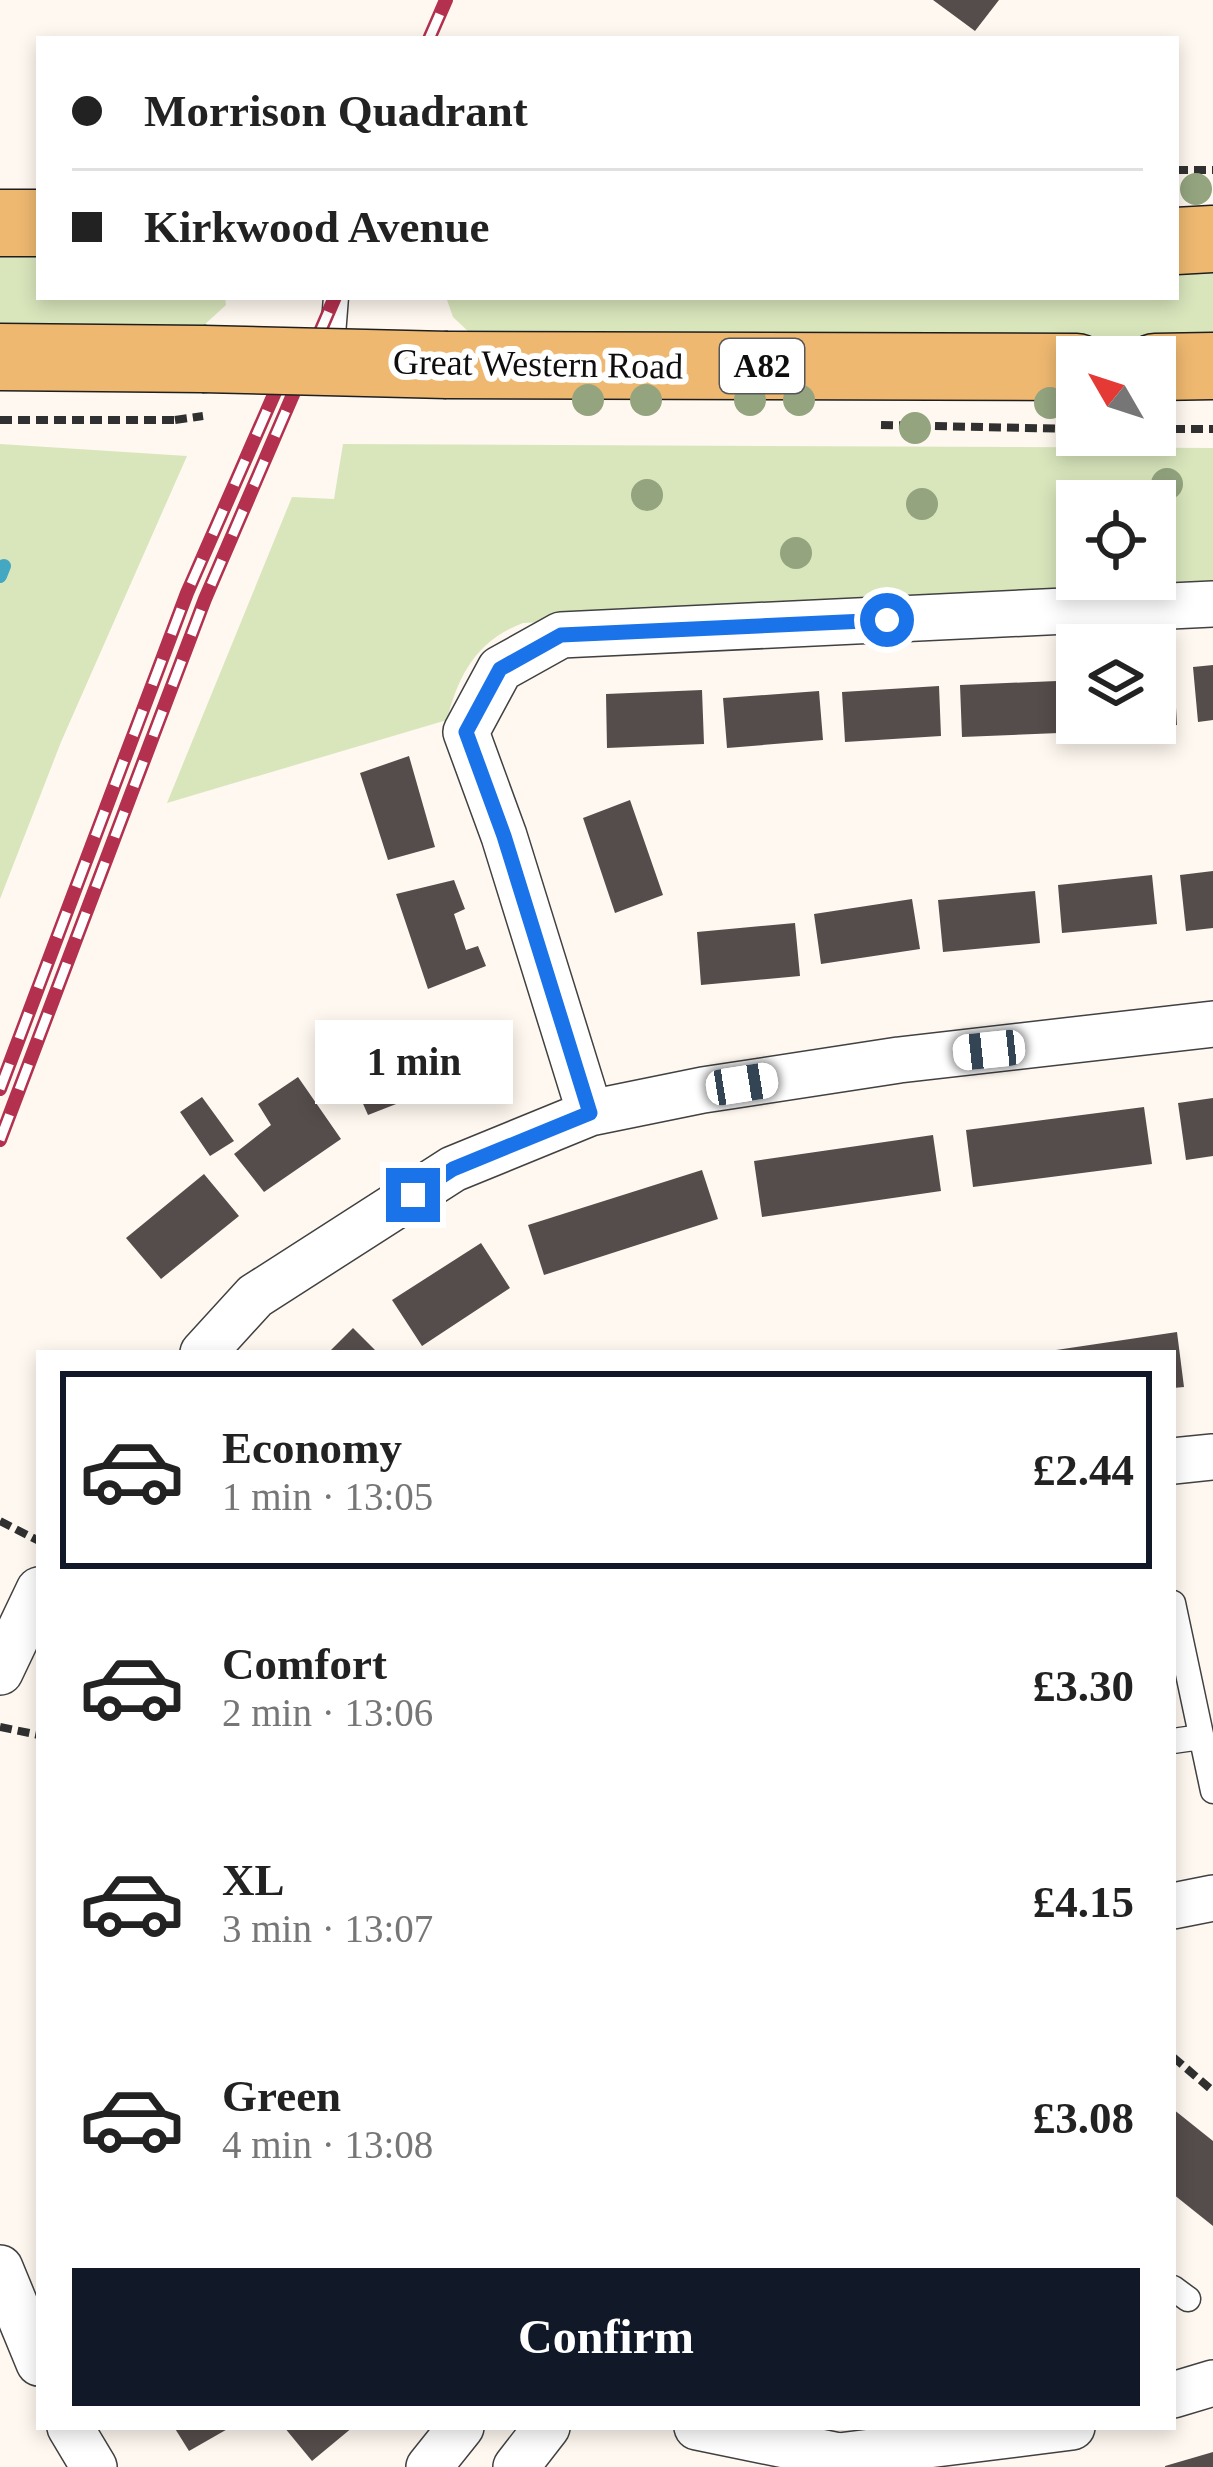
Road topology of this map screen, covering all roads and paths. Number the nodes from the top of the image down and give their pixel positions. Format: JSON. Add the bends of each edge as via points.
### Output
{"nodes":[{"id":1,"x":1179,"y":170,"type":"edge"},
{"id":2,"x":1213,"y":170,"type":"edge"},
{"id":3,"x":0,"y":223,"type":"edge"},
{"id":4,"x":36,"y":223,"type":"edge"},
{"id":5,"x":1213,"y":239,"type":"edge"},
{"id":6,"x":1179,"y":241,"type":"edge"},
{"id":7,"x":336,"y":300,"type":"edge"},
{"id":8,"x":0,"y":357,"type":"edge"},
{"id":9,"x":331,"y":361,"type":"junction"},
{"id":10,"x":1213,"y":366,"type":"edge"},
{"id":11,"x":1056,"y":367,"type":"edge"},
{"id":12,"x":1176,"y":367,"type":"edge"},
{"id":13,"x":0,"y":419,"type":"edge"},
{"id":14,"x":175,"y":419,"type":"dead end"},
{"id":15,"x":1176,"y":429,"type":"edge"},
{"id":16,"x":1213,"y":429,"type":"edge"},
{"id":17,"x":1213,"y":604,"type":"edge"},
{"id":18,"x":1213,"y":1024,"type":"edge"},
{"id":19,"x":590,"y":1113,"type":"junction"},
{"id":20,"x":206,"y":1350,"type":"edge"},
{"id":21,"x":1213,"y":1457,"type":"edge"},
{"id":22,"x":1176,"y":1461,"type":"edge"},
{"id":23,"x":0,"y":1521,"type":"edge"},
{"id":24,"x":36,"y":1539,"type":"edge"},
{"id":25,"x":36,"y":1600,"type":"edge"},
{"id":26,"x":1176,"y":1617,"type":"edge"},
{"id":27,"x":0,"y":1672,"type":"edge"},
{"id":28,"x":0,"y":1727,"type":"edge"},
{"id":29,"x":36,"y":1734,"type":"edge"},
{"id":30,"x":1202,"y":1737,"type":"junction"},
{"id":31,"x":1176,"y":1741,"type":"edge"},
{"id":32,"x":1213,"y":1792,"type":"edge"},
{"id":33,"x":1213,"y":1898,"type":"edge"},
{"id":34,"x":1176,"y":1905,"type":"edge"},
{"id":35,"x":1176,"y":2060,"type":"edge"},
{"id":36,"x":1213,"y":2091,"type":"edge"},
{"id":37,"x":0,"y":2268,"type":"edge"},
{"id":38,"x":36,"y":2356,"type":"edge"},
{"id":39,"x":1213,"y":2383,"type":"edge"},
{"id":40,"x":1176,"y":2395,"type":"edge"},
{"id":41,"x":72,"y":2430,"type":"edge"},
{"id":42,"x":459,"y":2430,"type":"edge"},
{"id":43,"x":546,"y":2430,"type":"edge"},
{"id":44,"x":730,"y":2430,"type":"edge"},
{"id":45,"x":1024,"y":2430,"type":"edge"},
{"id":46,"x":849,"y":2441,"type":"edge"},
{"id":47,"x":94,"y":2467,"type":"edge"},
{"id":48,"x":429,"y":2467,"type":"edge"},
{"id":49,"x":516,"y":2467,"type":"edge"}],
"edges":[{"from":1,"to":2,"type":"path"},
{"from":3,"to":4,"type":"main road"},
{"from":5,"to":6,"type":"main road"},
{"from":7,"to":9,"type":"lane"},
{"from":8,"to":9,"type":"main road","name":"Great Western Road","number":"A82","bridge":true},
{"from":9,"to":11,"type":"main road","name":"Great Western Road","number":"A82","bridge":true},
{"from":10,"to":12,"type":"main road"},
{"from":13,"to":14,"type":"path"},
{"from":15,"to":16,"type":"path"},
{"from":17,"to":19,"type":"street","via":[[561,635],[500,669],[466,732]]},
{"from":18,"to":19,"type":"street","via":[[899,1060]]},
{"from":19,"to":20,"type":"street","via":[[453,1169],[256,1296]]},
{"from":21,"to":22,"type":"street"},
{"from":23,"to":24,"type":"path"},
{"from":25,"to":27,"type":"street"},
{"from":26,"to":30,"type":"lane"},
{"from":28,"to":29,"type":"path"},
{"from":30,"to":31,"type":"lane"},
{"from":30,"to":32,"type":"lane"},
{"from":33,"to":34,"type":"street"},
{"from":35,"to":36,"type":"path"},
{"from":37,"to":38,"type":"street"},
{"from":39,"to":40,"type":"street"},
{"from":41,"to":47,"type":"street"},
{"from":42,"to":48,"type":"street"},
{"from":43,"to":49,"type":"street"},
{"from":44,"to":46,"type":"street"},
{"from":45,"to":46,"type":"street"}]}
